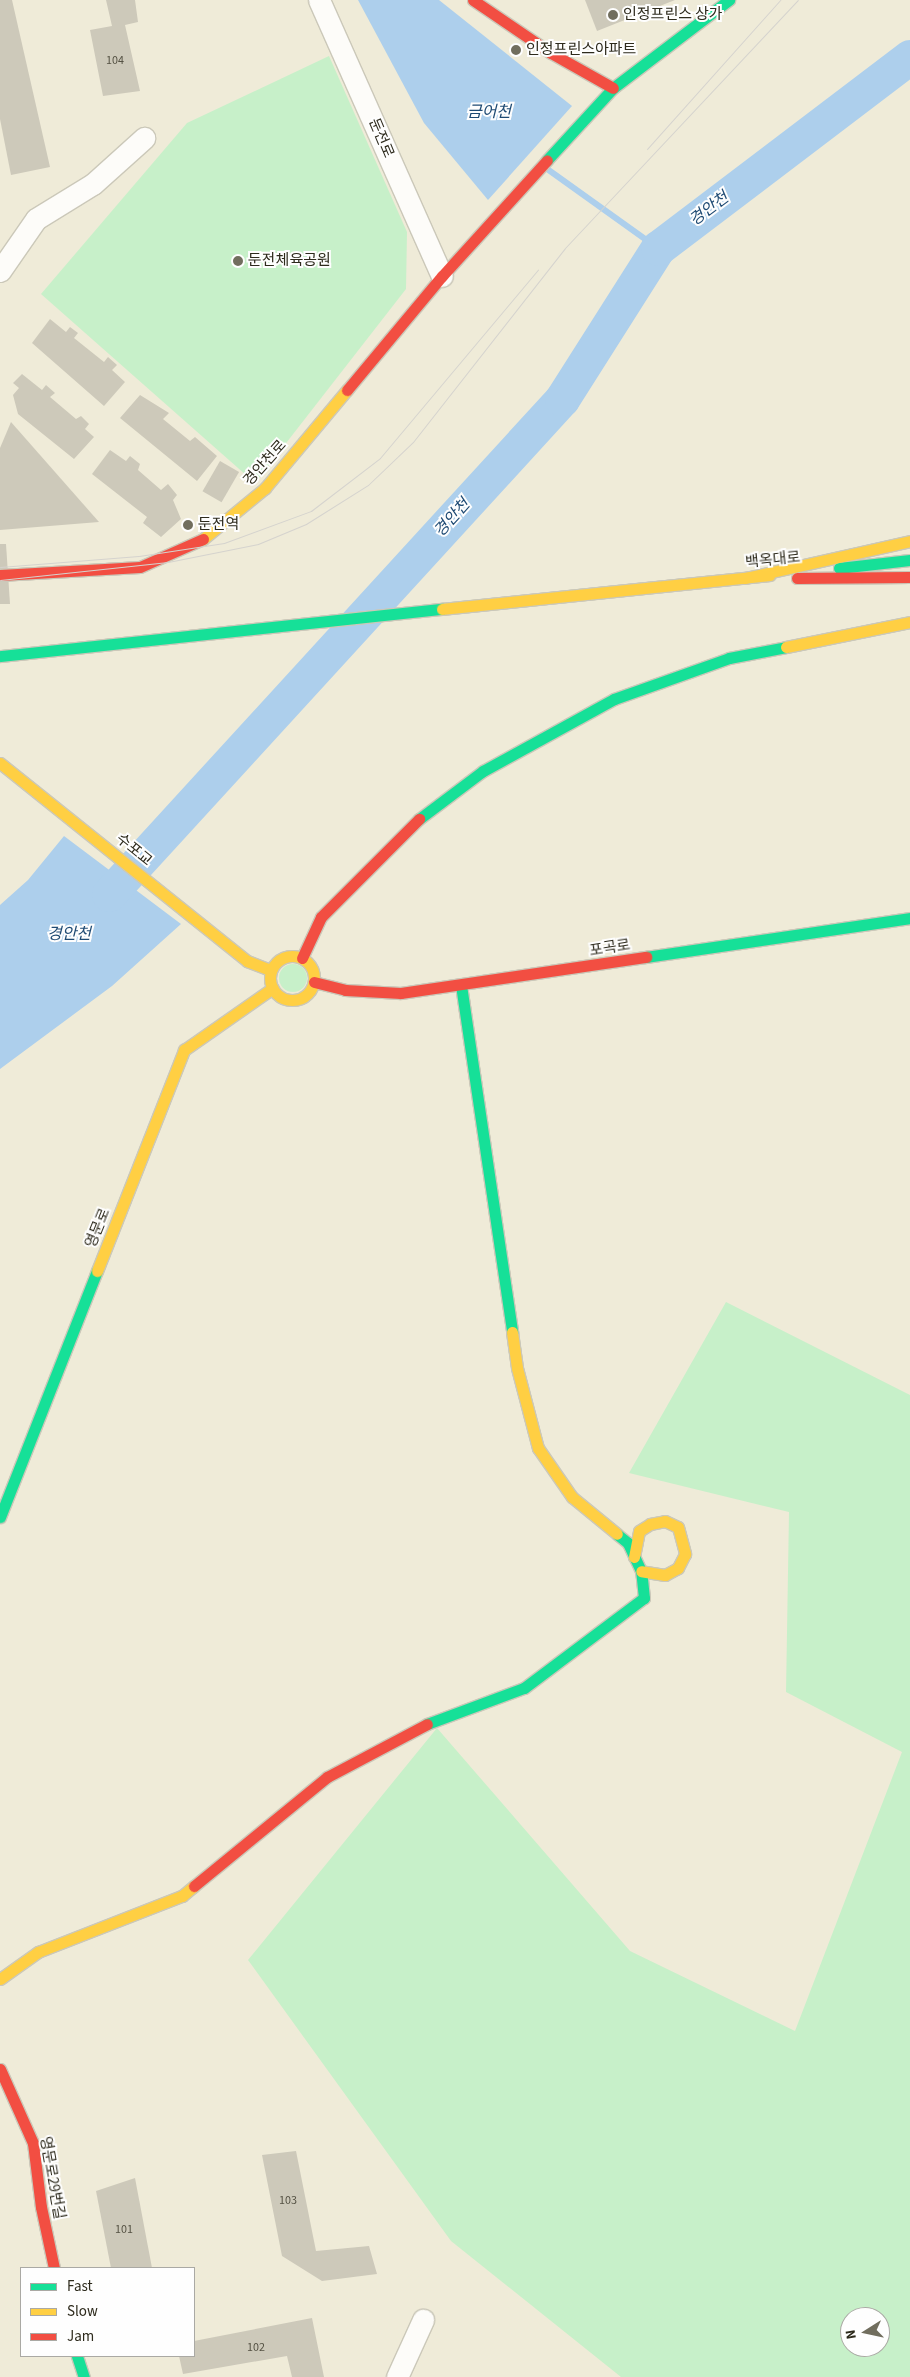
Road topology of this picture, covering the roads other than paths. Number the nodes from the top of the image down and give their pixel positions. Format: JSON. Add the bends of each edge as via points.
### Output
{"nodes":[{"id":1,"x":319,"y":0,"type":"edge"},
{"id":2,"x":473,"y":0,"type":"edge"},
{"id":3,"x":729,"y":0,"type":"edge"},
{"id":4,"x":613,"y":88,"type":"junction"},
{"id":5,"x":144,"y":138,"type":"dead end"},
{"id":6,"x":0,"y":271,"type":"edge"},
{"id":7,"x":442,"y":276,"type":"junction"},
{"id":8,"x":910,"y":541,"type":"edge"},
{"id":9,"x":910,"y":560,"type":"edge"},
{"id":10,"x":0,"y":576,"type":"edge"},
{"id":11,"x":910,"y":577,"type":"edge"},
{"id":12,"x":745,"y":578,"type":"junction"},
{"id":13,"x":910,"y":622,"type":"edge"},
{"id":14,"x":0,"y":656,"type":"edge"},
{"id":15,"x":0,"y":763,"type":"edge"},
{"id":16,"x":910,"y":918,"type":"edge"},
{"id":17,"x":302,"y":958,"type":"junction"},
{"id":18,"x":272,"y":970,"type":"junction"},
{"id":19,"x":314,"y":982,"type":"junction"},
{"id":20,"x":461,"y":985,"type":"junction"},
{"id":21,"x":273,"y":988,"type":"junction"},
{"id":22,"x":0,"y":1517,"type":"edge"},
{"id":23,"x":634,"y":1558,"type":"junction"},
{"id":24,"x":641,"y":1571,"type":"junction"},
{"id":25,"x":0,"y":1979,"type":"edge"},
{"id":26,"x":0,"y":2069,"type":"edge"},
{"id":27,"x":54,"y":2267,"type":"edge"},
{"id":28,"x":423,"y":2320,"type":"dead end"},
{"id":29,"x":77,"y":2357,"type":"edge"},
{"id":30,"x":84,"y":2377,"type":"edge"},
{"id":31,"x":397,"y":2377,"type":"edge"}],
"edges":[{"from":1,"to":7,"type":"street","name":"둔전로"},
{"from":2,"to":4,"type":"main road","via":[[551,53]]},
{"from":3,"to":4,"type":"main road"},
{"from":4,"to":7,"type":"main road","name":"경안천로"},
{"from":5,"to":6,"type":"street","via":[[94,184],[36,219]]},
{"from":7,"to":10,"type":"main road","name":"경안천로","via":[[265,488],[209,536],[178,553],[140,567]]},
{"from":8,"to":12,"type":"main road"},
{"from":9,"to":12,"type":"main road","name":"백옥대로"},
{"from":11,"to":12,"type":"main road"},
{"from":12,"to":14,"type":"main road","name":"백옥대로"},
{"from":13,"to":17,"type":"main road","via":[[729,658],[614,699],[483,771],[406,829],[327,910]]},
{"from":15,"to":18,"type":"main road","name":"수포교","via":[[248,961]]},
{"from":16,"to":20,"type":"main road","name":"포곡로"},
{"from":17,"to":18,"type":"main road","via":[[281,958]]},
{"from":17,"to":19,"type":"main road","via":[[314,970]]},
{"from":18,"to":21,"type":"main road"},
{"from":19,"to":20,"type":"main road","name":"포곡로","via":[[345,990],[401,993]]},
{"from":19,"to":21,"type":"main road","via":[[310,992],[296,1000],[281,997]]},
{"from":20,"to":23,"type":"main road","via":[[517,1368],[538,1448],[572,1497],[628,1543]]},
{"from":21,"to":22,"type":"main road","name":"영문로","via":[[184,1050]]},
{"from":23,"to":24,"type":"main road"},
{"from":23,"to":24,"type":"main road","via":[[639,1531],[650,1524],[666,1521],[678,1527],[685,1554],[678,1568],[665,1575]]},
{"from":24,"to":25,"type":"main road","via":[[644,1598],[524,1688],[419,1727],[327,1777],[182,1896],[38,1952]]},
{"from":26,"to":27,"type":"main road","name":"영문로29번길","via":[[33,2143],[41,2207]]},
{"from":28,"to":31,"type":"street"},
{"from":29,"to":30,"type":"main road"}]}
